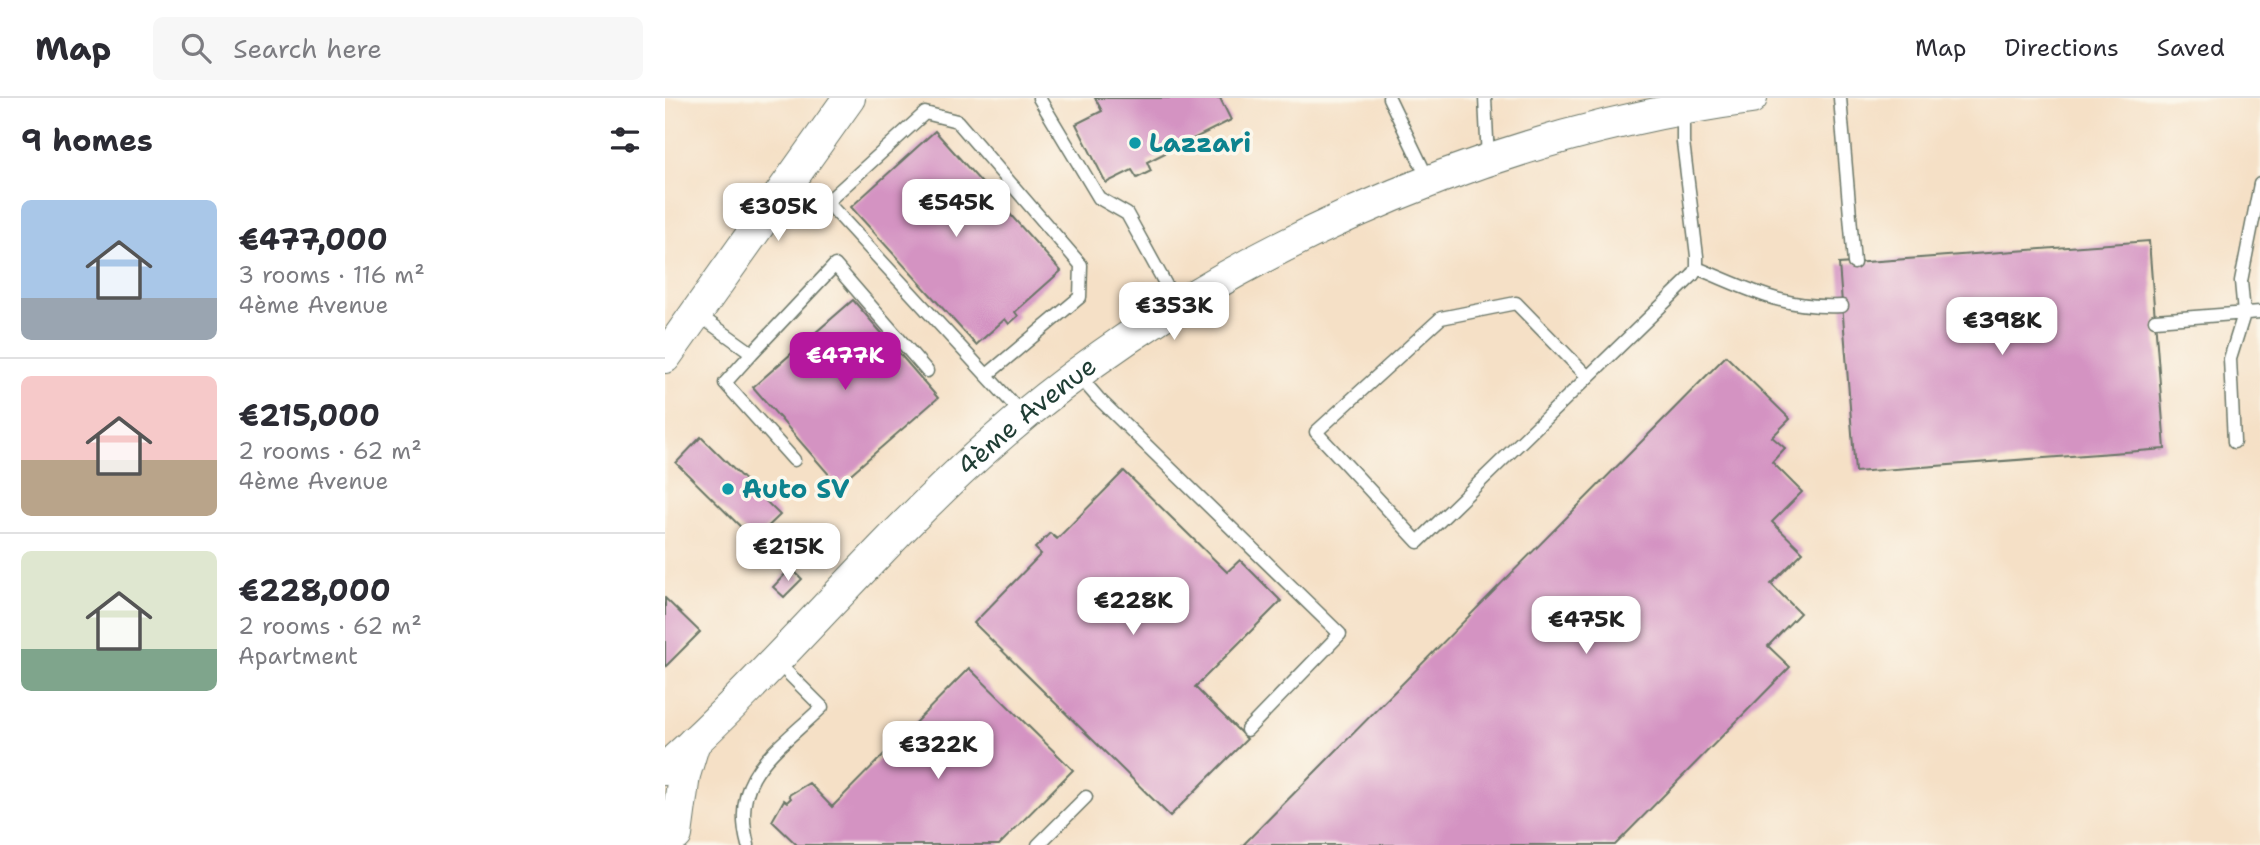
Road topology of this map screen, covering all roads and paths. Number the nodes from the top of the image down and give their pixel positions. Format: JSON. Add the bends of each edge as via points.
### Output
{"nodes":[{"id":1,"x":849,"y":98,"type":"edge"},
{"id":2,"x":1039,"y":98,"type":"edge"},
{"id":3,"x":1389,"y":98,"type":"edge"},
{"id":4,"x":1485,"y":98,"type":"edge"},
{"id":5,"x":1751,"y":98,"type":"edge"},
{"id":6,"x":1840,"y":98,"type":"edge"},
{"id":7,"x":1683,"y":104,"type":"edge"},
{"id":8,"x":1488,"y":160,"type":"junction"},
{"id":9,"x":1429,"y":181,"type":"junction"},
{"id":10,"x":788,"y":184,"type":"junction"},
{"id":11,"x":2260,"y":184,"type":"edge"},
{"id":12,"x":827,"y":202,"type":"junction"},
{"id":13,"x":1854,"y":262,"type":"dead end"},
{"id":14,"x":1697,"y":268,"type":"junction"},
{"id":15,"x":1842,"y":306,"type":"dead end"},
{"id":16,"x":1178,"y":307,"type":"junction"},
{"id":17,"x":695,"y":313,"type":"junction"},
{"id":18,"x":2260,"y":313,"type":"edge"},
{"id":19,"x":2245,"y":314,"type":"junction"},
{"id":20,"x":2155,"y":320,"type":"dead end"},
{"id":21,"x":752,"y":353,"type":"junction"},
{"id":22,"x":665,"y":357,"type":"edge"},
{"id":23,"x":927,"y":371,"type":"dead end"},
{"id":24,"x":987,"y":375,"type":"junction"},
{"id":25,"x":1078,"y":375,"type":"junction"},
{"id":26,"x":1588,"y":377,"type":"junction"},
{"id":27,"x":1024,"y":416,"type":"junction"},
{"id":28,"x":2234,"y":442,"type":"dead end"},
{"id":29,"x":794,"y":460,"type":"dead end"},
{"id":30,"x":774,"y":660,"type":"junction"},
{"id":31,"x":1247,"y":730,"type":"dead end"},
{"id":32,"x":694,"y":742,"type":"junction"},
{"id":33,"x":665,"y":769,"type":"edge"},
{"id":34,"x":1086,"y":797,"type":"dead end"},
{"id":35,"x":675,"y":835,"type":"edge"},
{"id":36,"x":748,"y":845,"type":"edge"},
{"id":37,"x":1038,"y":845,"type":"edge"}],
"edges":[{"from":1,"to":10,"type":"street"},
{"from":2,"to":16,"type":"lane","via":[[1099,198],[1127,214]]},
{"from":3,"to":9,"type":"lane"},
{"from":4,"to":8,"type":"lane"},
{"from":5,"to":7,"type":"street","name":"4ème Avenue"},
{"from":6,"to":13,"type":"lane"},
{"from":7,"to":8,"type":"street","name":"4ème Avenue"},
{"from":7,"to":14,"type":"lane"},
{"from":8,"to":9,"type":"street","name":"4ème Avenue"},
{"from":9,"to":16,"type":"street","name":"4ème Avenue","via":[[1297,240]]},
{"from":10,"to":12,"type":"lane"},
{"from":10,"to":17,"type":"street"},
{"from":11,"to":19,"type":"lane","via":[[2241,281]]},
{"from":12,"to":24,"type":"lane"},
{"from":12,"to":24,"type":"lane","via":[[925,113],[957,121],[1081,265],[1080,297]]},
{"from":14,"to":15,"type":"lane","via":[[1784,303],[1809,308]]},
{"from":14,"to":26,"type":"lane"},
{"from":16,"to":25,"type":"street","name":"4ème Avenue"},
{"from":17,"to":21,"type":"lane"},
{"from":17,"to":22,"type":"street"},
{"from":18,"to":19,"type":"lane"},
{"from":19,"to":20,"type":"lane"},
{"from":19,"to":28,"type":"lane","via":[[2230,359]]},
{"from":21,"to":23,"type":"lane","via":[[835,265]]},
{"from":21,"to":29,"type":"lane","via":[[725,383]]},
{"from":24,"to":27,"type":"lane"},
{"from":25,"to":27,"type":"street","name":"4ème Avenue"},
{"from":25,"to":31,"type":"lane","via":[[1340,634]]},
{"from":26,"to":26,"type":"lane","via":[[1417,542],[1316,432],[1441,318],[1516,303]]},
{"from":27,"to":30,"type":"street","name":"4ème Avenue"},
{"from":30,"to":32,"type":"street","name":"4ème Avenue"},
{"from":30,"to":36,"type":"lane","via":[[822,707],[753,774],[742,801]]},
{"from":32,"to":33,"type":"street","name":"4ème Avenue"},
{"from":32,"to":35,"type":"street","name":"4ème Avenue"},
{"from":34,"to":37,"type":"lane"}]}
